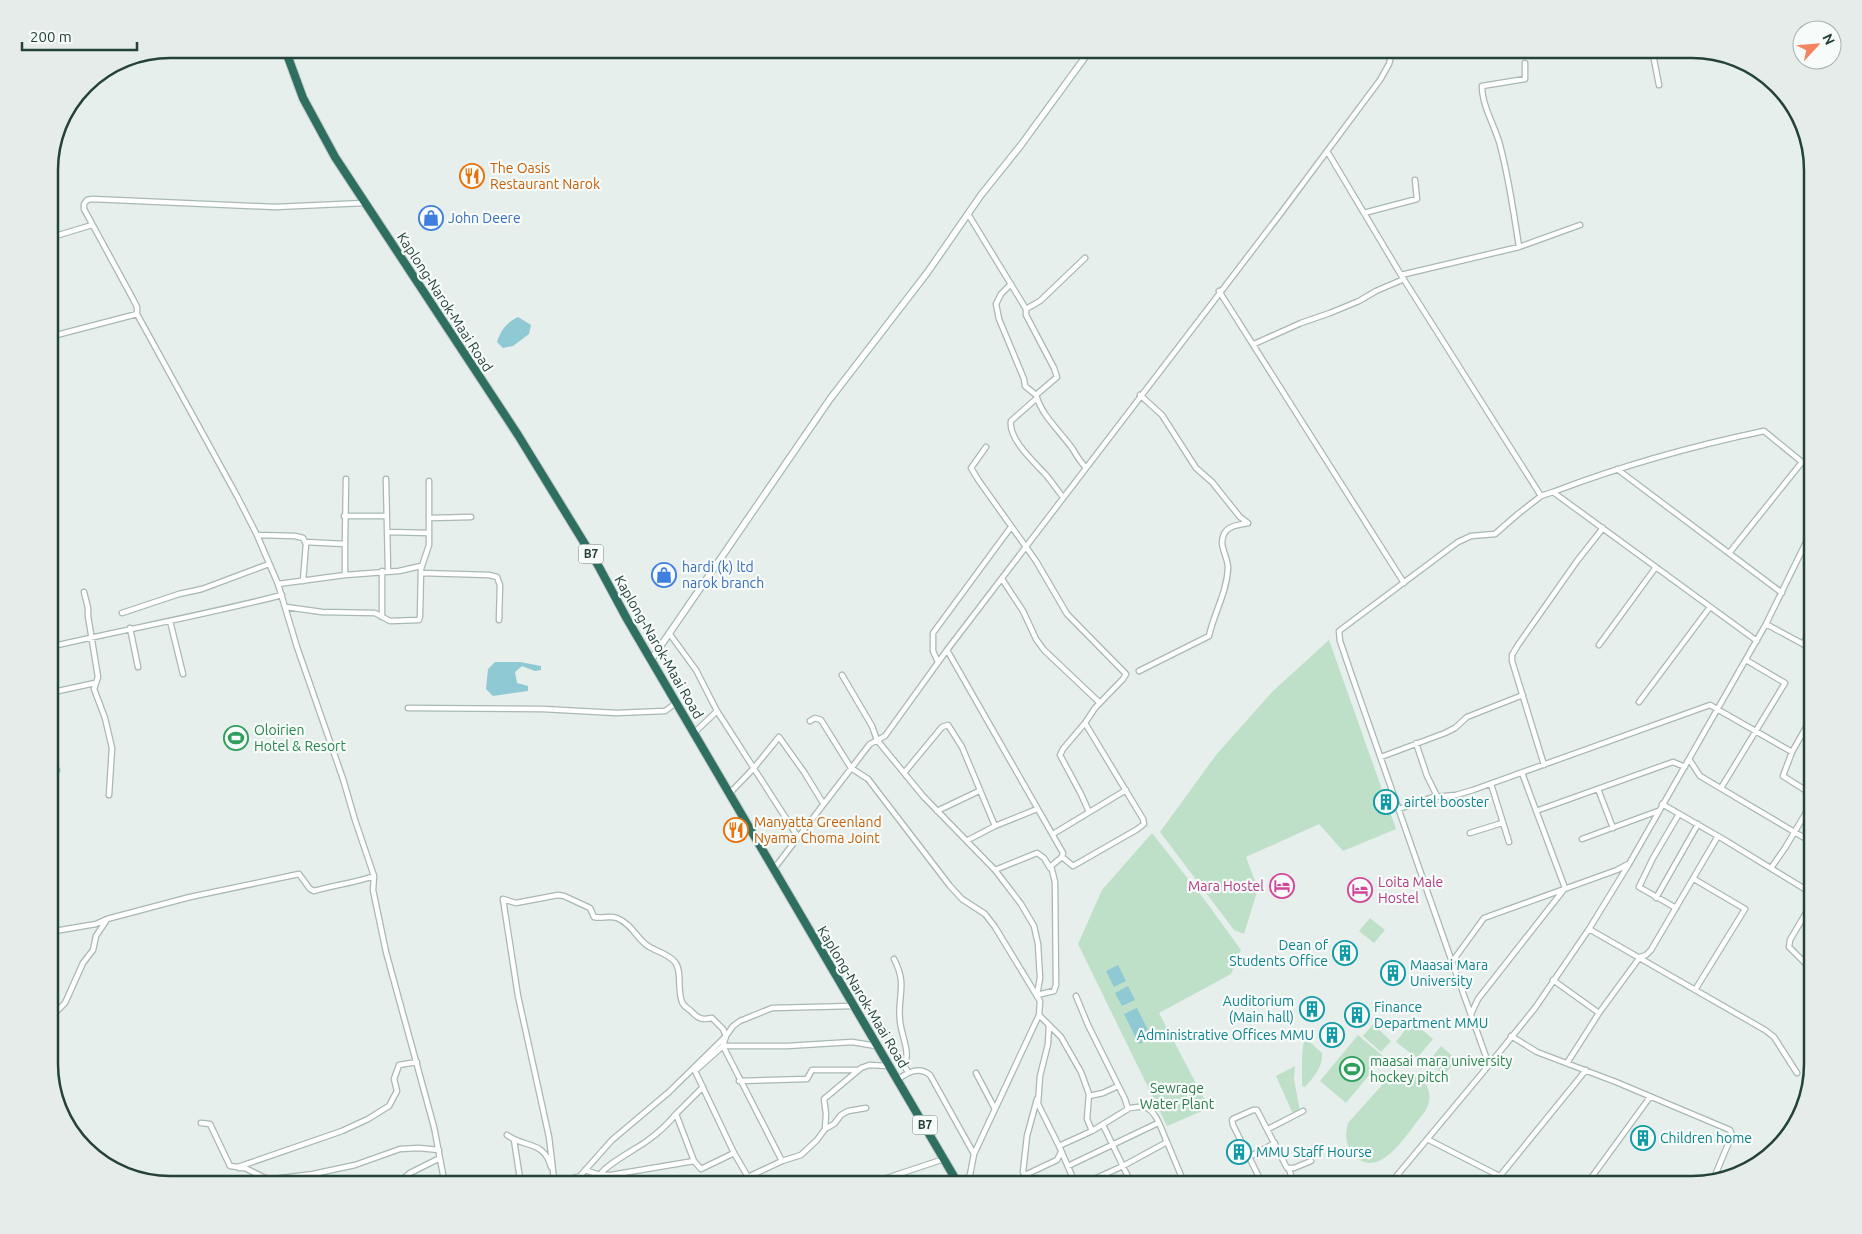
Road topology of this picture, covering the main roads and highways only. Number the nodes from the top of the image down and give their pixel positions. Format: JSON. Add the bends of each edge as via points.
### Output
{"nodes":[{"id":1,"x":289,"y":58,"type":"edge"},
{"id":2,"x":954,"y":1176,"type":"edge"}],
"edges":[{"from":1,"to":2,"type":"highway","name":"Kaplong-Narok-Maai Road","number":"B7","via":[[311,115],[335,157],[518,435],[599,567]]}]}
